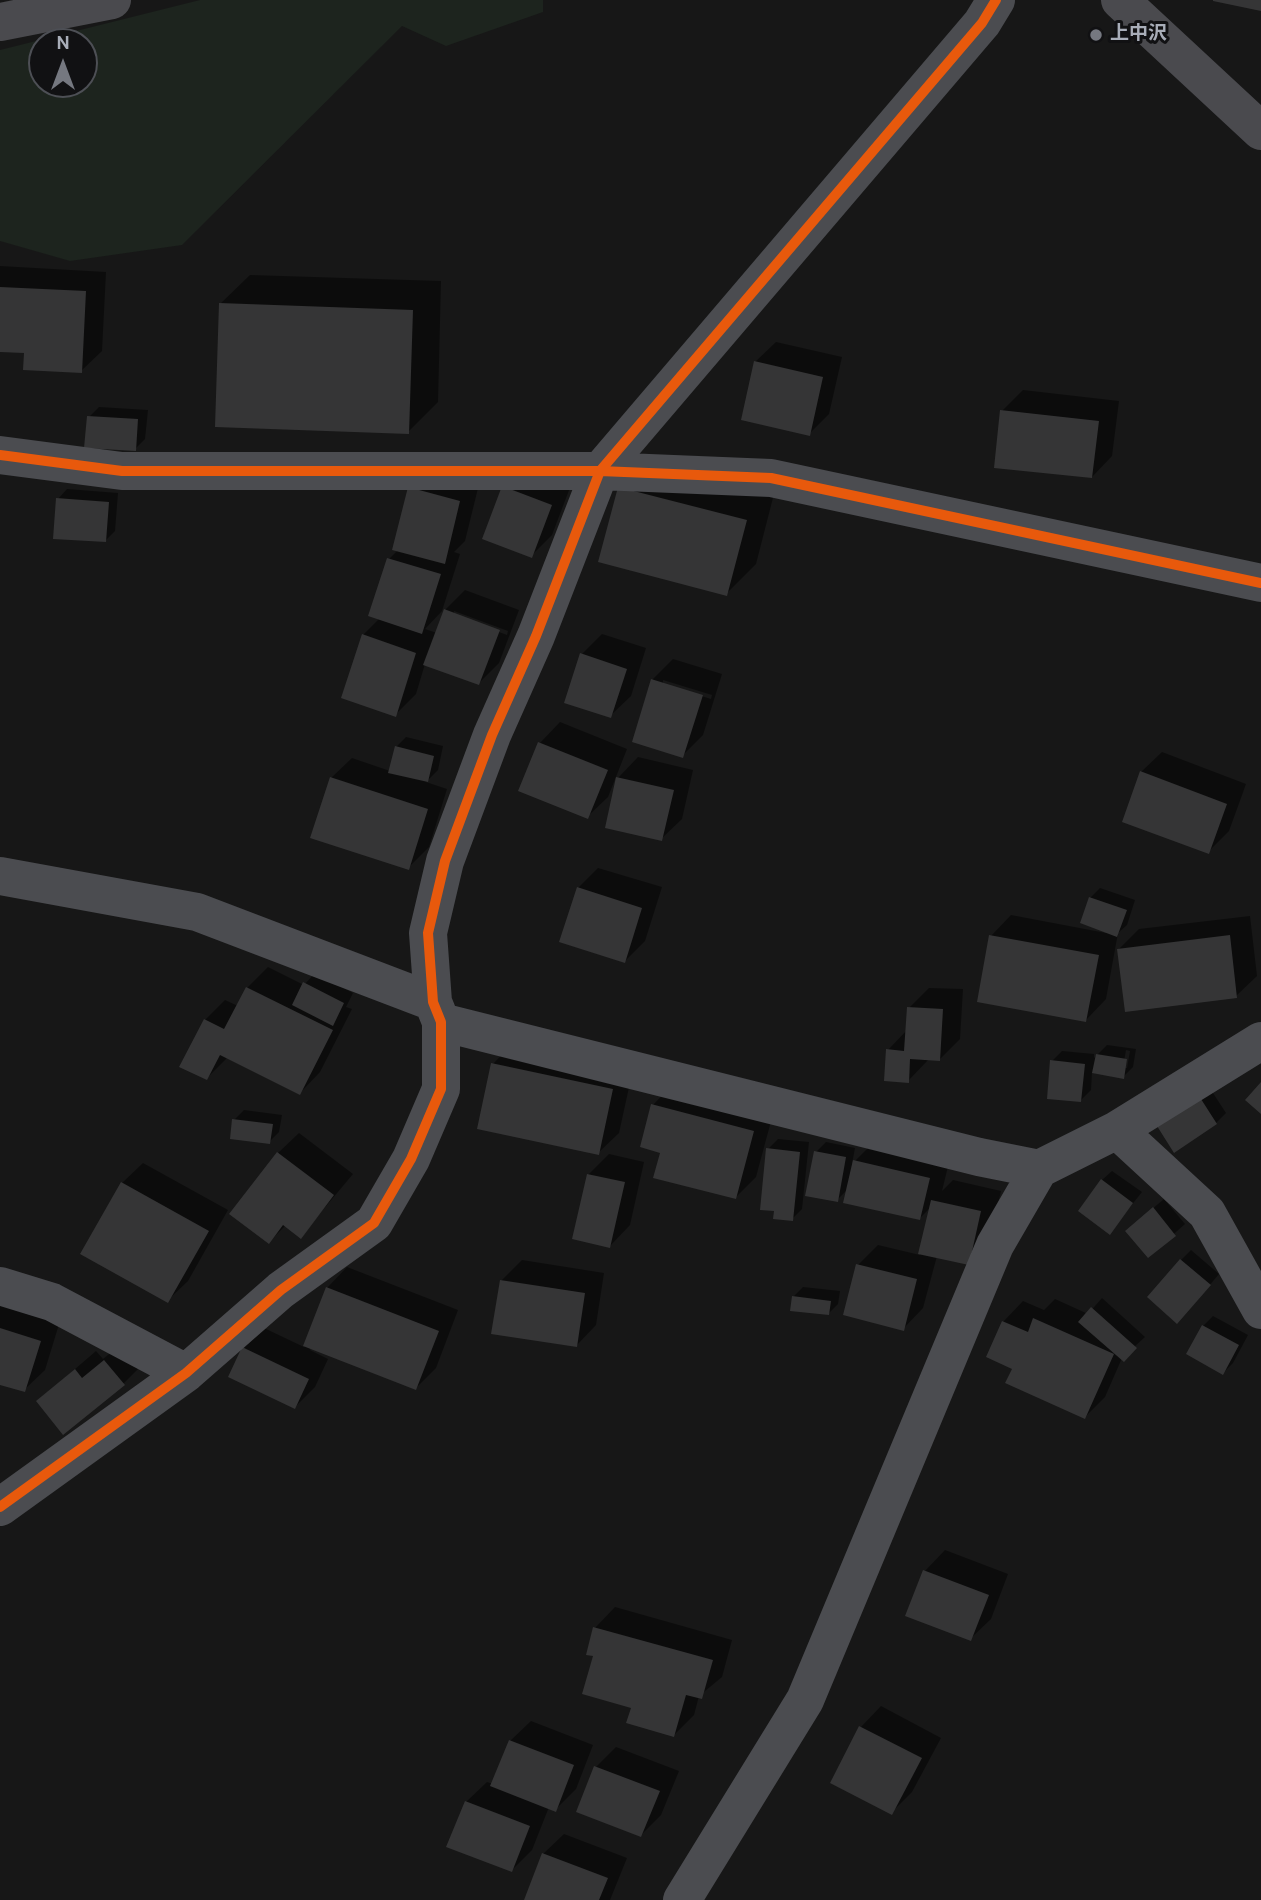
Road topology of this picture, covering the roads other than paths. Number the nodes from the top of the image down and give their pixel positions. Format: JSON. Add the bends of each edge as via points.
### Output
{"nodes":[{"id":1,"x":112,"y":0,"type":"edge"},
{"id":2,"x":996,"y":0,"type":"edge"},
{"id":3,"x":1120,"y":0,"type":"edge"},
{"id":4,"x":0,"y":22,"type":"edge"},
{"id":5,"x":1261,"y":131,"type":"edge"},
{"id":6,"x":0,"y":455,"type":"edge"},
{"id":7,"x":600,"y":471,"type":"junction"},
{"id":8,"x":1261,"y":583,"type":"edge"},
{"id":9,"x":0,"y":876,"type":"edge"},
{"id":10,"x":437,"y":1012,"type":"junction"},
{"id":11,"x":1261,"y":1041,"type":"edge"},
{"id":12,"x":1117,"y":1130,"type":"junction"},
{"id":13,"x":1039,"y":1169,"type":"junction"},
{"id":14,"x":0,"y":1286,"type":"edge"},
{"id":15,"x":1261,"y":1310,"type":"edge"},
{"id":16,"x":186,"y":1373,"type":"junction"},
{"id":17,"x":0,"y":1507,"type":"edge"},
{"id":18,"x":681,"y":1900,"type":"edge"}],
"edges":[{"from":1,"to":4,"type":"main road"},
{"from":2,"to":7,"type":"street","via":[[982,23]]},
{"from":3,"to":5,"type":"main road"},
{"from":6,"to":7,"type":"street","via":[[122,471]]},
{"from":7,"to":8,"type":"street","via":[[771,478]]},
{"from":7,"to":10,"type":"street","via":[[446,861],[428,933]]},
{"from":9,"to":10,"type":"street","via":[[197,912]]},
{"from":10,"to":13,"type":"street","via":[[979,1157]]},
{"from":10,"to":16,"type":"street","via":[[440,1089],[411,1159],[374,1223],[281,1290]]},
{"from":11,"to":12,"type":"street"},
{"from":12,"to":13,"type":"street"},
{"from":12,"to":15,"type":"street","via":[[1208,1213]]},
{"from":13,"to":18,"type":"street","via":[[996,1245],[805,1700]]},
{"from":14,"to":16,"type":"street","via":[[52,1302]]},
{"from":16,"to":17,"type":"street"}]}
